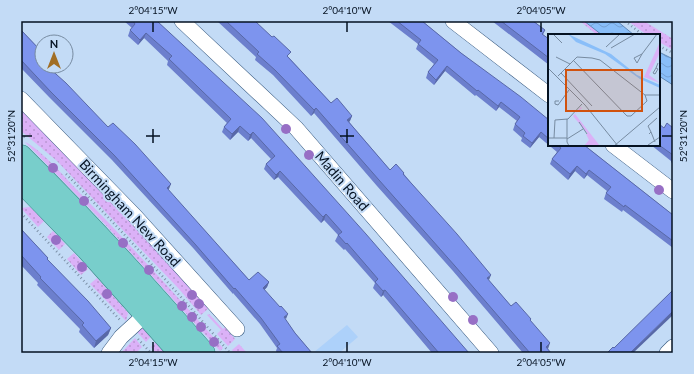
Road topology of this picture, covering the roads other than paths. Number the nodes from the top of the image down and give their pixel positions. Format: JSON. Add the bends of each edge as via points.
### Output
{"nodes":[{"id":1,"x":182,"y":21,"type":"edge"},
{"id":2,"x":453,"y":21,"type":"edge"},
{"id":3,"x":548,"y":94,"type":"edge"},
{"id":4,"x":21,"y":99,"type":"edge"},
{"id":5,"x":614,"y":146,"type":"edge"},
{"id":6,"x":21,"y":156,"type":"edge"},
{"id":7,"x":28,"y":185,"type":"edge"},
{"id":8,"x":673,"y":191,"type":"edge"},
{"id":9,"x":146,"y":314,"type":"junction"},
{"id":10,"x":237,"y":329,"type":"dead end"},
{"id":11,"x":673,"y":347,"type":"edge"},
{"id":12,"x":109,"y":353,"type":"edge"},
{"id":13,"x":180,"y":353,"type":"edge"},
{"id":14,"x":204,"y":353,"type":"edge"},
{"id":15,"x":491,"y":353,"type":"edge"},
{"id":16,"x":667,"y":353,"type":"edge"}],
"edges":[{"from":1,"to":15,"type":"street","name":"Madin Road","via":[[296,128]]},
{"from":2,"to":3,"type":"street"},
{"from":4,"to":10,"type":"street","name":"Birmingham New Road","via":[[135,216]]},
{"from":5,"to":8,"type":"street"},
{"from":6,"to":7,"type":"highway"},
{"from":7,"to":9,"type":"highway"},
{"from":7,"to":14,"type":"highway","via":[[146,288]]},
{"from":9,"to":12,"type":"street","via":[[121,337]]},
{"from":9,"to":13,"type":"highway"},
{"from":11,"to":16,"type":"street"}]}
